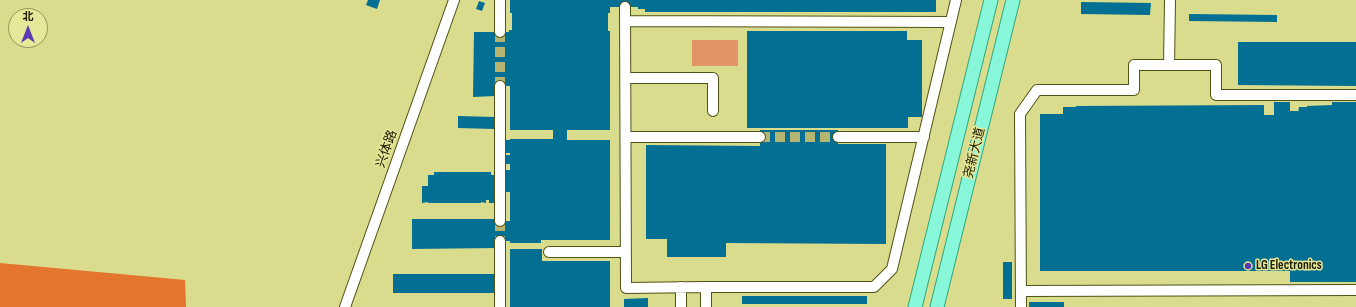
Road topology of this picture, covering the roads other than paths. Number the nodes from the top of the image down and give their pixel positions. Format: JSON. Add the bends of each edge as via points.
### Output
{"nodes":[{"id":1,"x":454,"y":0,"type":"edge"},
{"id":2,"x":500,"y":0,"type":"edge"},
{"id":3,"x":956,"y":0,"type":"edge"},
{"id":4,"x":991,"y":0,"type":"edge"},
{"id":5,"x":1013,"y":0,"type":"edge"},
{"id":6,"x":1170,"y":0,"type":"edge"},
{"id":7,"x":626,"y":7,"type":"dead end"},
{"id":8,"x":626,"y":21,"type":"junction"},
{"id":9,"x":951,"y":22,"type":"junction"},
{"id":10,"x":500,"y":32,"type":"tunnel mouth"},
{"id":11,"x":1169,"y":65,"type":"junction"},
{"id":12,"x":626,"y":78,"type":"junction"},
{"id":13,"x":500,"y":86,"type":"tunnel mouth"},
{"id":14,"x":1356,"y":95,"type":"edge"},
{"id":15,"x":713,"y":111,"type":"dead end"},
{"id":16,"x":626,"y":137,"type":"junction"},
{"id":17,"x":760,"y":137,"type":"tunnel mouth"},
{"id":18,"x":838,"y":137,"type":"tunnel mouth"},
{"id":19,"x":924,"y":137,"type":"junction"},
{"id":20,"x":500,"y":221,"type":"tunnel mouth"},
{"id":21,"x":500,"y":241,"type":"tunnel mouth"},
{"id":22,"x":549,"y":252,"type":"dead end"},
{"id":23,"x":626,"y":252,"type":"junction"},
{"id":24,"x":681,"y":288,"type":"junction"},
{"id":25,"x":706,"y":288,"type":"junction"},
{"id":26,"x":1356,"y":290,"type":"edge"},
{"id":27,"x":1021,"y":291,"type":"junction"},
{"id":28,"x":345,"y":307,"type":"edge"},
{"id":29,"x":500,"y":307,"type":"edge"},
{"id":30,"x":681,"y":307,"type":"edge"},
{"id":31,"x":706,"y":307,"type":"edge"},
{"id":32,"x":915,"y":307,"type":"edge"},
{"id":33,"x":937,"y":307,"type":"edge"},
{"id":34,"x":1021,"y":307,"type":"edge"}],
"edges":[{"from":1,"to":28,"type":"lane","name":"兴体路"},
{"from":2,"to":10,"type":"lane"},
{"from":3,"to":9,"type":"lane"},
{"from":4,"to":32,"type":"main road","name":"尧新大道"},
{"from":5,"to":33,"type":"main road","name":"尧新大道"},
{"from":6,"to":11,"type":"lane"},
{"from":7,"to":8,"type":"lane"},
{"from":8,"to":9,"type":"lane"},
{"from":8,"to":12,"type":"lane"},
{"from":9,"to":19,"type":"lane"},
{"from":11,"to":14,"type":"lane","via":[[1216,65],[1216,95]]},
{"from":11,"to":27,"type":"lane","via":[[1134,65],[1134,90],[1037,90],[1020,114]]},
{"from":12,"to":15,"type":"lane","via":[[713,78]]},
{"from":12,"to":16,"type":"lane"},
{"from":13,"to":20,"type":"lane"},
{"from":16,"to":17,"type":"lane"},
{"from":16,"to":23,"type":"lane"},
{"from":18,"to":19,"type":"lane"},
{"from":19,"to":25,"type":"lane","via":[[892,269],[874,287]]},
{"from":21,"to":29,"type":"lane"},
{"from":22,"to":23,"type":"lane"},
{"from":23,"to":24,"type":"lane","via":[[626,288]]},
{"from":24,"to":25,"type":"lane"},
{"from":24,"to":30,"type":"lane"},
{"from":25,"to":31,"type":"lane"},
{"from":26,"to":27,"type":"lane"},
{"from":27,"to":34,"type":"lane"}]}
